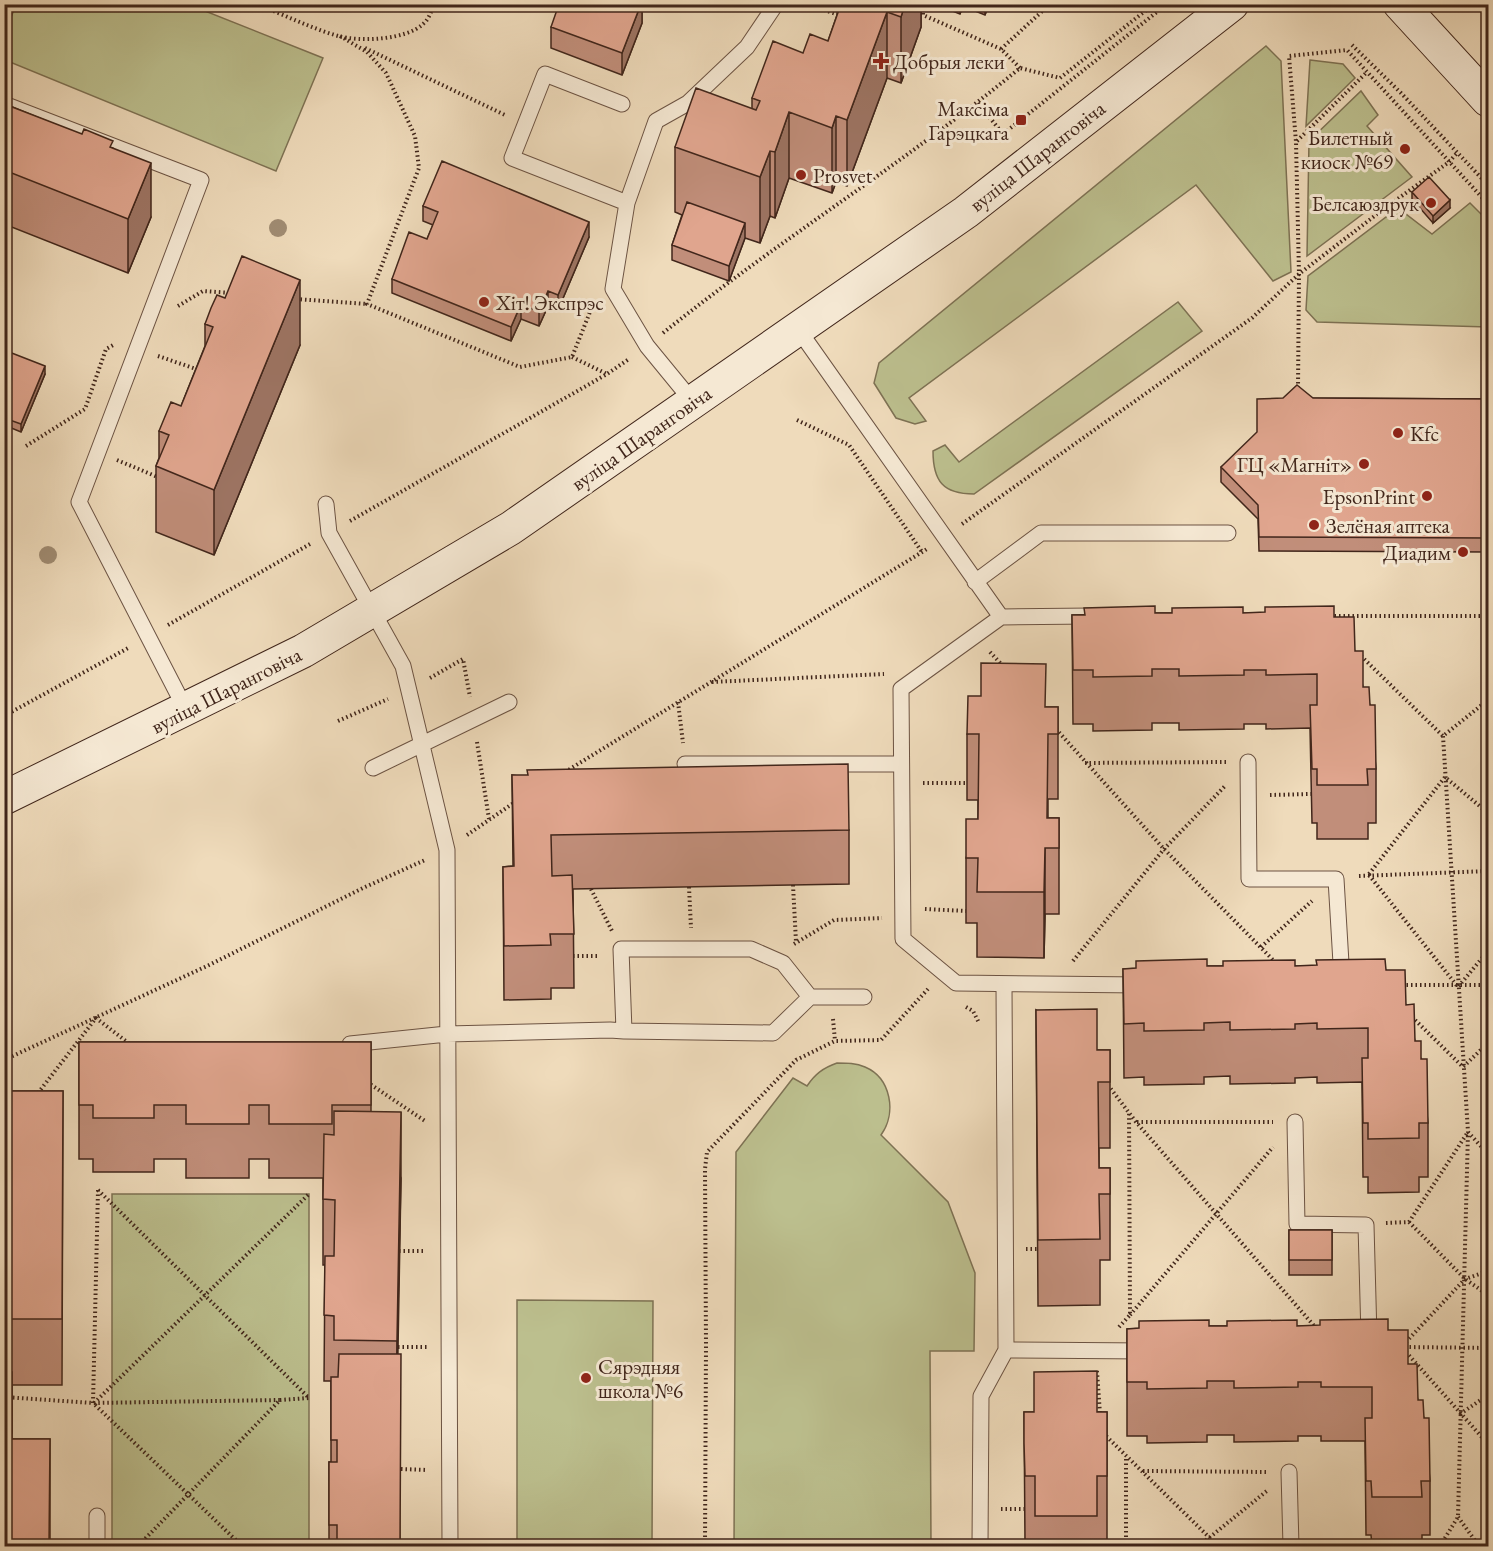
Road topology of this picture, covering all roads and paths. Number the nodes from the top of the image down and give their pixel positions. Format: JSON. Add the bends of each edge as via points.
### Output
{"nodes":[{"id":1,"x":257,"y":4,"type":"edge"},
{"id":2,"x":434,"y":4,"type":"edge"},
{"id":3,"x":777,"y":4,"type":"edge"},
{"id":4,"x":807,"y":4,"type":"edge"},
{"id":5,"x":923,"y":4,"type":"edge"},
{"id":6,"x":1050,"y":4,"type":"edge"},
{"id":7,"x":1154,"y":4,"type":"edge"},
{"id":8,"x":1167,"y":4,"type":"edge"},
{"id":9,"x":1232,"y":4,"type":"edge"},
{"id":10,"x":1476,"y":4,"type":"edge"},
{"id":11,"x":1400,"y":5,"type":"edge"},
{"id":12,"x":843,"y":16,"type":"edge"},
{"id":13,"x":1488,"y":18,"type":"edge"},
{"id":14,"x":340,"y":36,"type":"junction"},
{"id":15,"x":1352,"y":45,"type":"dead end"},
{"id":16,"x":1002,"y":49,"type":"junction"},
{"id":17,"x":1020,"y":68,"type":"junction"},
{"id":18,"x":1366,"y":73,"type":"junction"},
{"id":19,"x":1060,"y":78,"type":"junction"},
{"id":20,"x":1066,"y":85,"type":"junction"},
{"id":21,"x":1488,"y":100,"type":"edge"},
{"id":22,"x":978,"y":103,"type":"junction"},
{"id":23,"x":4,"y":104,"type":"edge"},
{"id":24,"x":622,"y":104,"type":"dead end"},
{"id":25,"x":525,"y":124,"type":"junction"},
{"id":26,"x":1296,"y":142,"type":"junction"},
{"id":27,"x":1458,"y":152,"type":"junction"},
{"id":28,"x":1449,"y":162,"type":"junction"},
{"id":29,"x":1488,"y":184,"type":"edge"},
{"id":30,"x":627,"y":203,"type":"junction"},
{"id":31,"x":1488,"y":204,"type":"edge"},
{"id":32,"x":1299,"y":274,"type":"junction"},
{"id":33,"x":613,"y":289,"type":"junction"},
{"id":34,"x":238,"y":294,"type":"edge"},
{"id":35,"x":285,"y":298,"type":"edge"},
{"id":36,"x":367,"y":304,"type":"junction"},
{"id":37,"x":147,"y":325,"type":"junction"},
{"id":38,"x":798,"y":329,"type":"junction"},
{"id":39,"x":647,"y":346,"type":"junction"},
{"id":40,"x":137,"y":349,"type":"junction"},
{"id":41,"x":572,"y":357,"type":"junction"},
{"id":42,"x":201,"y":370,"type":"edge"},
{"id":43,"x":608,"y":374,"type":"junction"},
{"id":44,"x":1298,"y":390,"type":"edge"},
{"id":45,"x":693,"y":402,"type":"junction"},
{"id":46,"x":797,"y":420,"type":"dead end"},
{"id":47,"x":26,"y":446,"type":"dead end"},
{"id":48,"x":98,"y":452,"type":"junction"},
{"id":49,"x":166,"y":480,"type":"edge"},
{"id":50,"x":326,"y":504,"type":"dead end"},
{"id":51,"x":329,"y":533,"type":"junction"},
{"id":52,"x":1228,"y":533,"type":"dead end"},
{"id":53,"x":944,"y":537,"type":"junction"},
{"id":54,"x":922,"y":552,"type":"junction"},
{"id":55,"x":975,"y":582,"type":"junction"},
{"id":56,"x":371,"y":611,"type":"junction"},
{"id":57,"x":1104,"y":616,"type":"edge"},
{"id":58,"x":1320,"y":616,"type":"edge"},
{"id":59,"x":1488,"y":616,"type":"edge"},
{"id":60,"x":1001,"y":617,"type":"junction"},
{"id":61,"x":976,"y":635,"type":"junction"},
{"id":62,"x":149,"y":636,"type":"junction"},
{"id":63,"x":1353,"y":648,"type":"edge"},
{"id":64,"x":1007,"y":671,"type":"edge"},
{"id":65,"x":886,"y":674,"type":"dead end"},
{"id":66,"x":711,"y":682,"type":"junction"},
{"id":67,"x":1488,"y":700,"type":"edge"},
{"id":68,"x":509,"y":702,"type":"dead end"},
{"id":69,"x":678,"y":702,"type":"junction"},
{"id":70,"x":186,"y":710,"type":"junction"},
{"id":71,"x":4,"y":716,"type":"edge"},
{"id":72,"x":474,"y":719,"type":"junction"},
{"id":73,"x":1054,"y":726,"type":"edge"},
{"id":74,"x":1443,"y":736,"type":"junction"},
{"id":75,"x":422,"y":744,"type":"junction"},
{"id":76,"x":1248,"y":762,"type":"junction"},
{"id":77,"x":1085,"y":763,"type":"junction"},
{"id":78,"x":685,"y":764,"type":"joint"},
{"id":79,"x":902,"y":764,"type":"junction"},
{"id":80,"x":373,"y":768,"type":"dead end"},
{"id":81,"x":558,"y":776,"type":"edge"},
{"id":82,"x":1446,"y":777,"type":"junction"},
{"id":83,"x":902,"y":782,"type":"junction"},
{"id":84,"x":968,"y":783,"type":"edge"},
{"id":85,"x":1311,"y":794,"type":"edge"},
{"id":86,"x":1249,"y":795,"type":"junction"},
{"id":87,"x":4,"y":798,"type":"edge"},
{"id":88,"x":519,"y":800,"type":"edge"},
{"id":89,"x":1488,"y":813,"type":"edge"},
{"id":90,"x":489,"y":819,"type":"junction"},
{"id":91,"x":1164,"y":849,"type":"junction"},
{"id":92,"x":447,"y":850,"type":"junction"},
{"id":93,"x":1488,"y":871,"type":"edge"},
{"id":94,"x":1451,"y":872,"type":"junction"},
{"id":95,"x":1369,"y":874,"type":"junction"},
{"id":96,"x":794,"y":885,"type":"edge"},
{"id":97,"x":689,"y":887,"type":"edge"},
{"id":98,"x":591,"y":889,"type":"edge"},
{"id":99,"x":903,"y":908,"type":"junction"},
{"id":100,"x":966,"y":911,"type":"edge"},
{"id":101,"x":888,"y":918,"type":"dead end"},
{"id":102,"x":796,"y":942,"type":"junction"},
{"id":103,"x":621,"y":949,"type":"junction"},
{"id":104,"x":691,"y":949,"type":"junction"},
{"id":105,"x":1488,"y":951,"type":"edge"},
{"id":106,"x":783,"y":963,"type":"junction"},
{"id":107,"x":1283,"y":969,"type":"edge"},
{"id":108,"x":926,"y":983,"type":"dead end"},
{"id":109,"x":1331,"y":984,"type":"edge"},
{"id":110,"x":1004,"y":985,"type":"junction"},
{"id":111,"x":1159,"y":985,"type":"edge"},
{"id":112,"x":1391,"y":985,"type":"edge"},
{"id":113,"x":1053,"y":986,"type":"junction"},
{"id":114,"x":1488,"y":986,"type":"edge"},
{"id":115,"x":931,"y":987,"type":"junction"},
{"id":116,"x":1458,"y":987,"type":"junction"},
{"id":117,"x":936,"y":991,"type":"dead end"},
{"id":118,"x":810,"y":997,"type":"junction"},
{"id":119,"x":864,"y":997,"type":"dead end"},
{"id":120,"x":957,"y":1003,"type":"dead end"},
{"id":121,"x":1405,"y":1010,"type":"edge"},
{"id":122,"x":96,"y":1018,"type":"junction"},
{"id":123,"x":624,"y":1031,"type":"junction"},
{"id":124,"x":980,"y":1033,"type":"dead end"},
{"id":125,"x":447,"y":1034,"type":"junction"},
{"id":126,"x":1488,"y":1043,"type":"edge"},
{"id":127,"x":340,"y":1045,"type":"edge"},
{"id":128,"x":137,"y":1049,"type":"edge"},
{"id":129,"x":4,"y":1060,"type":"edge"},
{"id":130,"x":1463,"y":1067,"type":"junction"},
{"id":131,"x":1103,"y":1078,"type":"edge"},
{"id":132,"x":366,"y":1081,"type":"edge"},
{"id":133,"x":33,"y":1099,"type":"edge"},
{"id":134,"x":1129,"y":1112,"type":"junction"},
{"id":135,"x":1136,"y":1122,"type":"junction"},
{"id":136,"x":1294,"y":1122,"type":"junction"},
{"id":137,"x":1468,"y":1132,"type":"junction"},
{"id":138,"x":449,"y":1141,"type":"junction"},
{"id":139,"x":1488,"y":1154,"type":"edge"},
{"id":140,"x":309,"y":1194,"type":"dead end"},
{"id":141,"x":1216,"y":1213,"type":"junction"},
{"id":142,"x":1488,"y":1270,"type":"edge"},
{"id":143,"x":1465,"y":1280,"type":"junction"},
{"id":144,"x":205,"y":1295,"type":"junction"},
{"id":145,"x":1488,"y":1295,"type":"edge"},
{"id":146,"x":1130,"y":1315,"type":"junction"},
{"id":147,"x":1318,"y":1331,"type":"edge"},
{"id":148,"x":398,"y":1347,"type":"edge"},
{"id":149,"x":450,"y":1347,"type":"junction"},
{"id":150,"x":1402,"y":1347,"type":"junction"},
{"id":151,"x":1462,"y":1348,"type":"junction"},
{"id":152,"x":1488,"y":1348,"type":"edge"},
{"id":153,"x":1361,"y":1349,"type":"edge"},
{"id":154,"x":1006,"y":1350,"type":"junction"},
{"id":155,"x":1162,"y":1350,"type":"edge"},
{"id":156,"x":1096,"y":1351,"type":"junction"},
{"id":157,"x":1488,"y":1395,"type":"edge"},
{"id":158,"x":4,"y":1397,"type":"edge"},
{"id":159,"x":280,"y":1400,"type":"junction"},
{"id":160,"x":93,"y":1404,"type":"junction"},
{"id":161,"x":1461,"y":1414,"type":"junction"},
{"id":162,"x":1100,"y":1419,"type":"edge"},
{"id":163,"x":1101,"y":1430,"type":"edge"},
{"id":164,"x":1488,"y":1444,"type":"edge"},
{"id":165,"x":1126,"y":1456,"type":"junction"},
{"id":166,"x":1142,"y":1471,"type":"junction"},
{"id":167,"x":1289,"y":1472,"type":"junction"},
{"id":168,"x":188,"y":1495,"type":"junction"},
{"id":169,"x":97,"y":1516,"type":"dead end"},
{"id":170,"x":1458,"y":1516,"type":"junction"},
{"id":171,"x":1209,"y":1538,"type":"junction"},
{"id":172,"x":97,"y":1546,"type":"edge"},
{"id":173,"x":138,"y":1546,"type":"edge"},
{"id":174,"x":242,"y":1546,"type":"edge"},
{"id":175,"x":450,"y":1546,"type":"edge"},
{"id":176,"x":705,"y":1546,"type":"edge"},
{"id":177,"x":980,"y":1546,"type":"edge"},
{"id":178,"x":1126,"y":1546,"type":"edge"},
{"id":179,"x":1199,"y":1546,"type":"edge"},
{"id":180,"x":1218,"y":1546,"type":"edge"},
{"id":181,"x":1291,"y":1546,"type":"edge"},
{"id":182,"x":1440,"y":1546,"type":"edge"},
{"id":183,"x":1479,"y":1546,"type":"edge"}],
"edges":[{"from":1,"to":14,"type":"path"},
{"from":2,"to":14,"type":"path","via":[[421,26],[392,37]]},
{"from":3,"to":30,"type":"lane","via":[[747,47],[688,103],[656,121]]},
{"from":4,"to":12,"type":"path"},
{"from":5,"to":16,"type":"path","via":[[923,15]]},
{"from":6,"to":16,"type":"path"},
{"from":7,"to":19,"type":"path"},
{"from":8,"to":20,"type":"path"},
{"from":9,"to":38,"type":"main road","name":"вуліца Шаранговіча","via":[[966,212]]},
{"from":10,"to":13,"type":"path"},
{"from":11,"to":21,"type":"main road"},
{"from":14,"to":25,"type":"path"},
{"from":14,"to":36,"type":"path","via":[[367,52],[386,73],[415,135],[419,168]]},
{"from":15,"to":27,"type":"path"},
{"from":16,"to":17,"type":"path"},
{"from":17,"to":19,"type":"path"},
{"from":17,"to":22,"type":"path"},
{"from":18,"to":26,"type":"path"},
{"from":18,"to":26,"type":"path","via":[[1347,50],[1289,56]]},
{"from":18,"to":28,"type":"path"},
{"from":19,"to":20,"type":"path"},
{"from":20,"to":22,"type":"path","via":[[1003,134]]},
{"from":22,"to":39,"type":"path","via":[[708,297]]},
{"from":23,"to":37,"type":"lane","via":[[201,180]]},
{"from":24,"to":25,"type":"lane","via":[[544,74]]},
{"from":25,"to":30,"type":"lane","via":[[512,158]]},
{"from":26,"to":32,"type":"path"},
{"from":27,"to":28,"type":"path"},
{"from":27,"to":29,"type":"path"},
{"from":28,"to":31,"type":"path"},
{"from":28,"to":32,"type":"path"},
{"from":30,"to":33,"type":"lane"},
{"from":32,"to":44,"type":"path"},
{"from":32,"to":53,"type":"path","via":[[1252,318]]},
{"from":33,"to":39,"type":"lane"},
{"from":33,"to":41,"type":"path","via":[[594,300]]},
{"from":34,"to":37,"type":"path","via":[[203,291]]},
{"from":35,"to":36,"type":"path"},
{"from":36,"to":41,"type":"path","via":[[520,367]]},
{"from":37,"to":40,"type":"lane"},
{"from":37,"to":47,"type":"path","via":[[106,349],[85,409]]},
{"from":38,"to":45,"type":"main road","name":"вуліца Шаранговіча"},
{"from":38,"to":53,"type":"lane"},
{"from":39,"to":43,"type":"path"},
{"from":39,"to":45,"type":"lane"},
{"from":40,"to":42,"type":"path"},
{"from":40,"to":48,"type":"lane"},
{"from":41,"to":43,"type":"path"},
{"from":43,"to":51,"type":"path"},
{"from":45,"to":56,"type":"main road","name":"вуліца Шаранговіча","via":[[511,528]]},
{"from":46,"to":54,"type":"path","via":[[849,445]]},
{"from":48,"to":49,"type":"path"},
{"from":48,"to":62,"type":"lane","via":[[79,502]]},
{"from":50,"to":51,"type":"lane"},
{"from":51,"to":56,"type":"lane"},
{"from":51,"to":62,"type":"path"},
{"from":52,"to":55,"type":"lane","via":[[1041,533]]},
{"from":53,"to":54,"type":"path"},
{"from":53,"to":55,"type":"lane"},
{"from":54,"to":66,"type":"path"},
{"from":55,"to":60,"type":"lane"},
{"from":56,"to":70,"type":"main road","name":"вуліца Шаранговіча","via":[[303,651]]},
{"from":56,"to":75,"type":"lane","via":[[403,666]]},
{"from":57,"to":60,"type":"lane"},
{"from":58,"to":59,"type":"path"},
{"from":60,"to":61,"type":"lane"},
{"from":61,"to":64,"type":"path"},
{"from":61,"to":79,"type":"lane","via":[[901,689]]},
{"from":62,"to":70,"type":"lane"},
{"from":62,"to":71,"type":"path"},
{"from":63,"to":74,"type":"path"},
{"from":65,"to":66,"type":"path"},
{"from":66,"to":69,"type":"path"},
{"from":67,"to":74,"type":"path"},
{"from":68,"to":72,"type":"lane"},
{"from":69,"to":78,"type":"path"},
{"from":69,"to":81,"type":"path"},
{"from":70,"to":87,"type":"main road","name":"вуліца Шаранговіча"},
{"from":72,"to":75,"type":"lane"},
{"from":72,"to":90,"type":"path"},
{"from":73,"to":77,"type":"path"},
{"from":74,"to":82,"type":"path"},
{"from":75,"to":80,"type":"lane"},
{"from":75,"to":92,"type":"lane"},
{"from":76,"to":77,"type":"path"},
{"from":76,"to":86,"type":"lane"},
{"from":76,"to":91,"type":"path"},
{"from":77,"to":91,"type":"path"},
{"from":78,"to":79,"type":"lane"},
{"from":79,"to":83,"type":"lane"},
{"from":82,"to":89,"type":"path"},
{"from":82,"to":94,"type":"path"},
{"from":82,"to":95,"type":"path"},
{"from":83,"to":84,"type":"path"},
{"from":83,"to":99,"type":"lane"},
{"from":85,"to":86,"type":"path"},
{"from":86,"to":109,"type":"lane","via":[[1249,879],[1336,879],[1342,984]]},
{"from":88,"to":90,"type":"path"},
{"from":90,"to":92,"type":"path"},
{"from":91,"to":107,"type":"path"},
{"from":91,"to":113,"type":"path"},
{"from":92,"to":122,"type":"path"},
{"from":92,"to":125,"type":"lane"},
{"from":93,"to":94,"type":"path"},
{"from":94,"to":95,"type":"path"},
{"from":94,"to":116,"type":"path"},
{"from":95,"to":116,"type":"path"},
{"from":96,"to":102,"type":"path"},
{"from":97,"to":104,"type":"path"},
{"from":98,"to":103,"type":"path"},
{"from":99,"to":100,"type":"path"},
{"from":99,"to":110,"type":"lane","via":[[903,939],[956,983]]},
{"from":101,"to":102,"type":"path","via":[[834,920]]},
{"from":102,"to":106,"type":"path"},
{"from":103,"to":104,"type":"lane"},
{"from":103,"to":123,"type":"lane"},
{"from":104,"to":106,"type":"lane","via":[[751,949]]},
{"from":105,"to":116,"type":"path"},
{"from":106,"to":118,"type":"lane"},
{"from":108,"to":115,"type":"path"},
{"from":110,"to":113,"type":"lane"},
{"from":110,"to":154,"type":"lane"},
{"from":111,"to":113,"type":"lane"},
{"from":112,"to":116,"type":"path"},
{"from":114,"to":116,"type":"path"},
{"from":115,"to":117,"type":"path"},
{"from":115,"to":176,"type":"path","via":[[881,1040],[835,1041],[796,1060],[707,1152]]},
{"from":116,"to":130,"type":"path"},
{"from":118,"to":119,"type":"lane"},
{"from":118,"to":123,"type":"lane","via":[[773,1034]]},
{"from":120,"to":124,"type":"path","via":[[973,1011]]},
{"from":121,"to":130,"type":"path"},
{"from":122,"to":128,"type":"path"},
{"from":122,"to":129,"type":"path"},
{"from":122,"to":133,"type":"path"},
{"from":123,"to":125,"type":"lane"},
{"from":125,"to":127,"type":"lane"},
{"from":125,"to":138,"type":"lane"},
{"from":126,"to":130,"type":"path"},
{"from":130,"to":137,"type":"path"},
{"from":131,"to":134,"type":"path"},
{"from":132,"to":138,"type":"path"},
{"from":134,"to":135,"type":"path"},
{"from":134,"to":146,"type":"path"},
{"from":135,"to":136,"type":"path"},
{"from":135,"to":141,"type":"path"},
{"from":136,"to":141,"type":"path"},
{"from":136,"to":153,"type":"lane","via":[[1298,1224],[1366,1225],[1370,1349]]},
{"from":137,"to":139,"type":"path"},
{"from":137,"to":143,"type":"path"},
{"from":137,"to":143,"type":"path","via":[[1409,1222]]},
{"from":138,"to":149,"type":"lane"},
{"from":140,"to":144,"type":"path"},
{"from":141,"to":146,"type":"path"},
{"from":141,"to":147,"type":"path"},
{"from":142,"to":143,"type":"path"},
{"from":143,"to":145,"type":"path"},
{"from":143,"to":150,"type":"path"},
{"from":143,"to":151,"type":"path"},
{"from":144,"to":159,"type":"path","via":[[309,1398]]},
{"from":144,"to":160,"type":"path"},
{"from":144,"to":160,"type":"path","via":[[98,1190]]},
{"from":146,"to":156,"type":"path"},
{"from":148,"to":149,"type":"path"},
{"from":149,"to":175,"type":"lane"},
{"from":150,"to":151,"type":"path"},
{"from":150,"to":161,"type":"path"},
{"from":151,"to":152,"type":"path"},
{"from":151,"to":161,"type":"path"},
{"from":154,"to":156,"type":"lane"},
{"from":154,"to":177,"type":"lane","via":[[981,1396]]},
{"from":155,"to":156,"type":"lane"},
{"from":156,"to":162,"type":"path"},
{"from":157,"to":161,"type":"path"},
{"from":158,"to":160,"type":"path"},
{"from":159,"to":160,"type":"path"},
{"from":159,"to":168,"type":"path"},
{"from":160,"to":168,"type":"path"},
{"from":161,"to":164,"type":"path"},
{"from":161,"to":170,"type":"path"},
{"from":163,"to":165,"type":"path"},
{"from":165,"to":166,"type":"path"},
{"from":165,"to":178,"type":"path"},
{"from":166,"to":167,"type":"path"},
{"from":166,"to":171,"type":"path"},
{"from":167,"to":171,"type":"path"},
{"from":167,"to":181,"type":"lane"},
{"from":168,"to":173,"type":"path"},
{"from":168,"to":174,"type":"path"},
{"from":169,"to":172,"type":"lane"},
{"from":170,"to":182,"type":"path"},
{"from":170,"to":183,"type":"path"},
{"from":171,"to":179,"type":"path"},
{"from":171,"to":180,"type":"path"}]}
